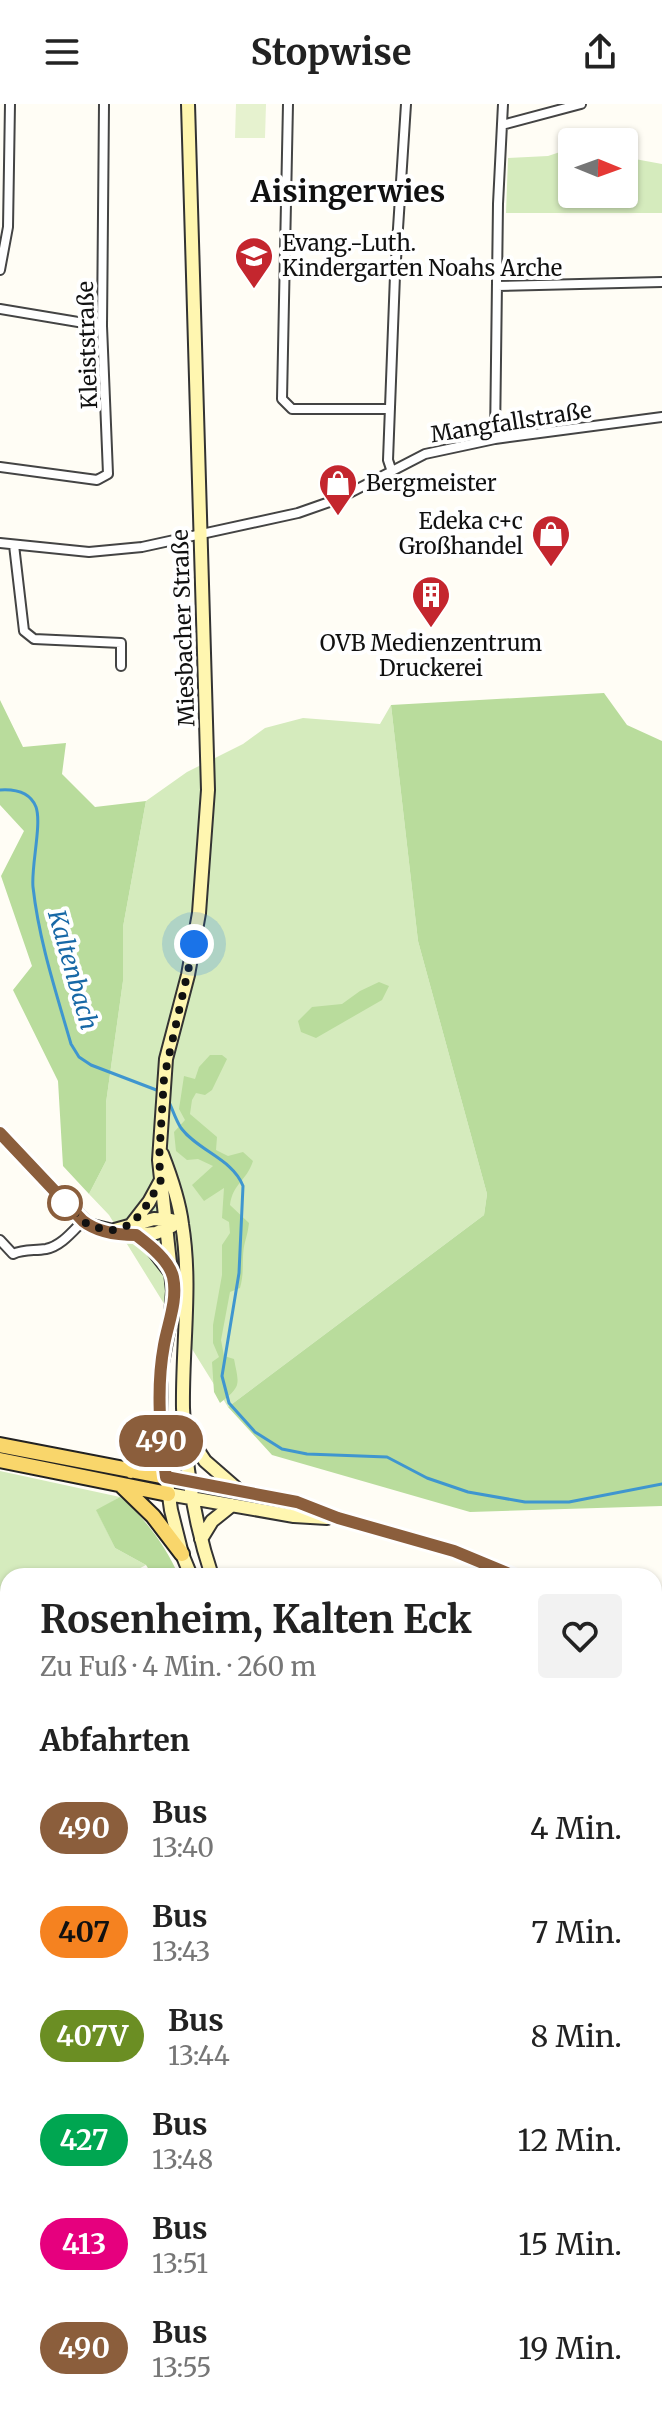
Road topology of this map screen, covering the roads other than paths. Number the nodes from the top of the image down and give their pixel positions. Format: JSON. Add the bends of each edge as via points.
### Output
{"nodes":[{"id":1,"x":10,"y":104,"type":"edge"},
{"id":2,"x":104,"y":104,"type":"edge"},
{"id":3,"x":188,"y":104,"type":"edge"},
{"id":4,"x":288,"y":104,"type":"edge"},
{"id":5,"x":406,"y":104,"type":"edge"},
{"id":6,"x":503,"y":104,"type":"edge"},
{"id":7,"x":581,"y":104,"type":"edge"},
{"id":8,"x":502,"y":125,"type":"junction"},
{"id":9,"x":5,"y":148,"type":"edge"},
{"id":10,"x":0,"y":270,"type":"edge"},
{"id":11,"x":662,"y":282,"type":"edge"},
{"id":12,"x":497,"y":286,"type":"junction"},
{"id":13,"x":0,"y":309,"type":"edge"},
{"id":14,"x":102,"y":326,"type":"junction"},
{"id":15,"x":390,"y":409,"type":"junction"},
{"id":16,"x":662,"y":417,"type":"edge"},
{"id":17,"x":495,"y":439,"type":"junction"},
{"id":18,"x":0,"y":467,"type":"edge"},
{"id":19,"x":391,"y":469,"type":"junction"},
{"id":20,"x":201,"y":535,"type":"junction"},
{"id":21,"x":0,"y":543,"type":"edge"},
{"id":22,"x":14,"y":545,"type":"junction"},
{"id":23,"x":121,"y":666,"type":"dead end"},
{"id":24,"x":0,"y":1133,"type":"edge"},
{"id":25,"x":160,"y":1147,"type":"junction"},
{"id":26,"x":161,"y":1180,"type":"junction"},
{"id":27,"x":83,"y":1221,"type":"junction"},
{"id":28,"x":182,"y":1222,"type":"junction"},
{"id":29,"x":167,"y":1224,"type":"junction"},
{"id":30,"x":134,"y":1230,"type":"junction"},
{"id":31,"x":0,"y":1240,"type":"edge"},
{"id":32,"x":173,"y":1275,"type":"junction"},
{"id":33,"x":184,"y":1429,"type":"junction"},
{"id":34,"x":160,"y":1433,"type":"junction"},
{"id":35,"x":0,"y":1445,"type":"edge"},
{"id":36,"x":0,"y":1460,"type":"edge"},
{"id":37,"x":131,"y":1471,"type":"junction"},
{"id":38,"x":166,"y":1477,"type":"junction"},
{"id":39,"x":190,"y":1481,"type":"junction"},
{"id":40,"x":121,"y":1485,"type":"junction"},
{"id":41,"x":238,"y":1490,"type":"junction"},
{"id":42,"x":168,"y":1494,"type":"junction"},
{"id":43,"x":193,"y":1498,"type":"junction"},
{"id":44,"x":232,"y":1505,"type":"junction"},
{"id":45,"x":338,"y":1518,"type":"junction"},
{"id":46,"x":201,"y":1539,"type":"junction"},
{"id":47,"x":182,"y":1554,"type":"junction"},
{"id":48,"x":483,"y":1563,"type":"junction"},
{"id":49,"x":188,"y":1568,"type":"edge"},
{"id":50,"x":210,"y":1568,"type":"edge"},
{"id":51,"x":480,"y":1568,"type":"edge"},
{"id":52,"x":495,"y":1568,"type":"edge"}],
"edges":[{"from":1,"to":9,"type":"street"},
{"from":2,"to":14,"type":"street","name":"Kleiststraße"},
{"from":3,"to":20,"type":"main road","name":"Miesbacher Straße"},
{"from":4,"to":15,"type":"street","via":[[282,399],[292,409]]},
{"from":5,"to":15,"type":"street"},
{"from":6,"to":8,"type":"street"},
{"from":7,"to":8,"type":"street"},
{"from":8,"to":12,"type":"street"},
{"from":9,"to":10,"type":"street","via":[[8,227]]},
{"from":11,"to":12,"type":"street"},
{"from":12,"to":17,"type":"street"},
{"from":13,"to":14,"type":"street"},
{"from":14,"to":18,"type":"street","name":"Kleiststraße","via":[[110,466],[106,478]]},
{"from":15,"to":19,"type":"street"},
{"from":16,"to":17,"type":"street","name":"Mangfallstraße"},
{"from":17,"to":19,"type":"street","name":"Mangfallstraße","via":[[425,454]]},
{"from":19,"to":20,"type":"street","name":"Mangfallstraße","via":[[338,499],[298,513]]},
{"from":20,"to":22,"type":"street","name":"Mangfallstraße","via":[[89,552]]},
{"from":20,"to":25,"type":"main road","name":"Miesbacher Straße","via":[[205,851],[188,975],[164,1078]]},
{"from":21,"to":22,"type":"street","name":"Mangfallstraße"},
{"from":22,"to":23,"type":"street","via":[[24,631],[34,639],[121,643]]},
{"from":24,"to":27,"type":"main road"},
{"from":25,"to":26,"type":"main road","name":"Miesbacher Straße"},
{"from":25,"to":28,"type":"main road","name":"Miesbacher Straße"},
{"from":26,"to":29,"type":"main road","name":"Miesbacher Straße"},
{"from":26,"to":30,"type":"main road"},
{"from":27,"to":30,"type":"main road","via":[[110,1231]]},
{"from":27,"to":31,"type":"street","via":[[50,1248],[13,1254]]},
{"from":28,"to":29,"type":"main road"},
{"from":28,"to":33,"type":"main road","name":"Miesbacher Straße","via":[[187,1306]]},
{"from":29,"to":30,"type":"main road","via":[[154,1219]]},
{"from":29,"to":32,"type":"main road","name":"Miesbacher Straße"},
{"from":30,"to":32,"type":"main road"},
{"from":32,"to":34,"type":"main road","name":"Miesbacher Straße","via":[[161,1368]]},
{"from":33,"to":39,"type":"main road","name":"Miesbacher Straße"},
{"from":33,"to":41,"type":"main road","via":[[205,1461]]},
{"from":34,"to":37,"type":"main road"},
{"from":34,"to":38,"type":"main road","name":"Miesbacher Straße"},
{"from":35,"to":37,"type":"main road"},
{"from":36,"to":40,"type":"main road"},
{"from":37,"to":38,"type":"main road"},
{"from":38,"to":39,"type":"main road"},
{"from":38,"to":42,"type":"main road","name":"Miesbacher Straße"},
{"from":39,"to":41,"type":"main road"},
{"from":39,"to":43,"type":"main road","name":"Miesbacher Straße"},
{"from":40,"to":42,"type":"main road"},
{"from":40,"to":47,"type":"main road"},
{"from":41,"to":45,"type":"main road","via":[[297,1502]]},
{"from":42,"to":43,"type":"main road"},
{"from":42,"to":47,"type":"main road","name":"Miesbacher Straße"},
{"from":43,"to":44,"type":"main road"},
{"from":43,"to":46,"type":"main road","name":"Miesbacher Straße"},
{"from":44,"to":45,"type":"main road"},
{"from":44,"to":46,"type":"main road"},
{"from":45,"to":48,"type":"main road","via":[[429,1542]]},
{"from":46,"to":50,"type":"main road","name":"Miesbacher Straße"},
{"from":47,"to":49,"type":"main road","name":"Miesbacher Straße"},
{"from":48,"to":51,"type":"street"},
{"from":48,"to":52,"type":"main road"}]}
